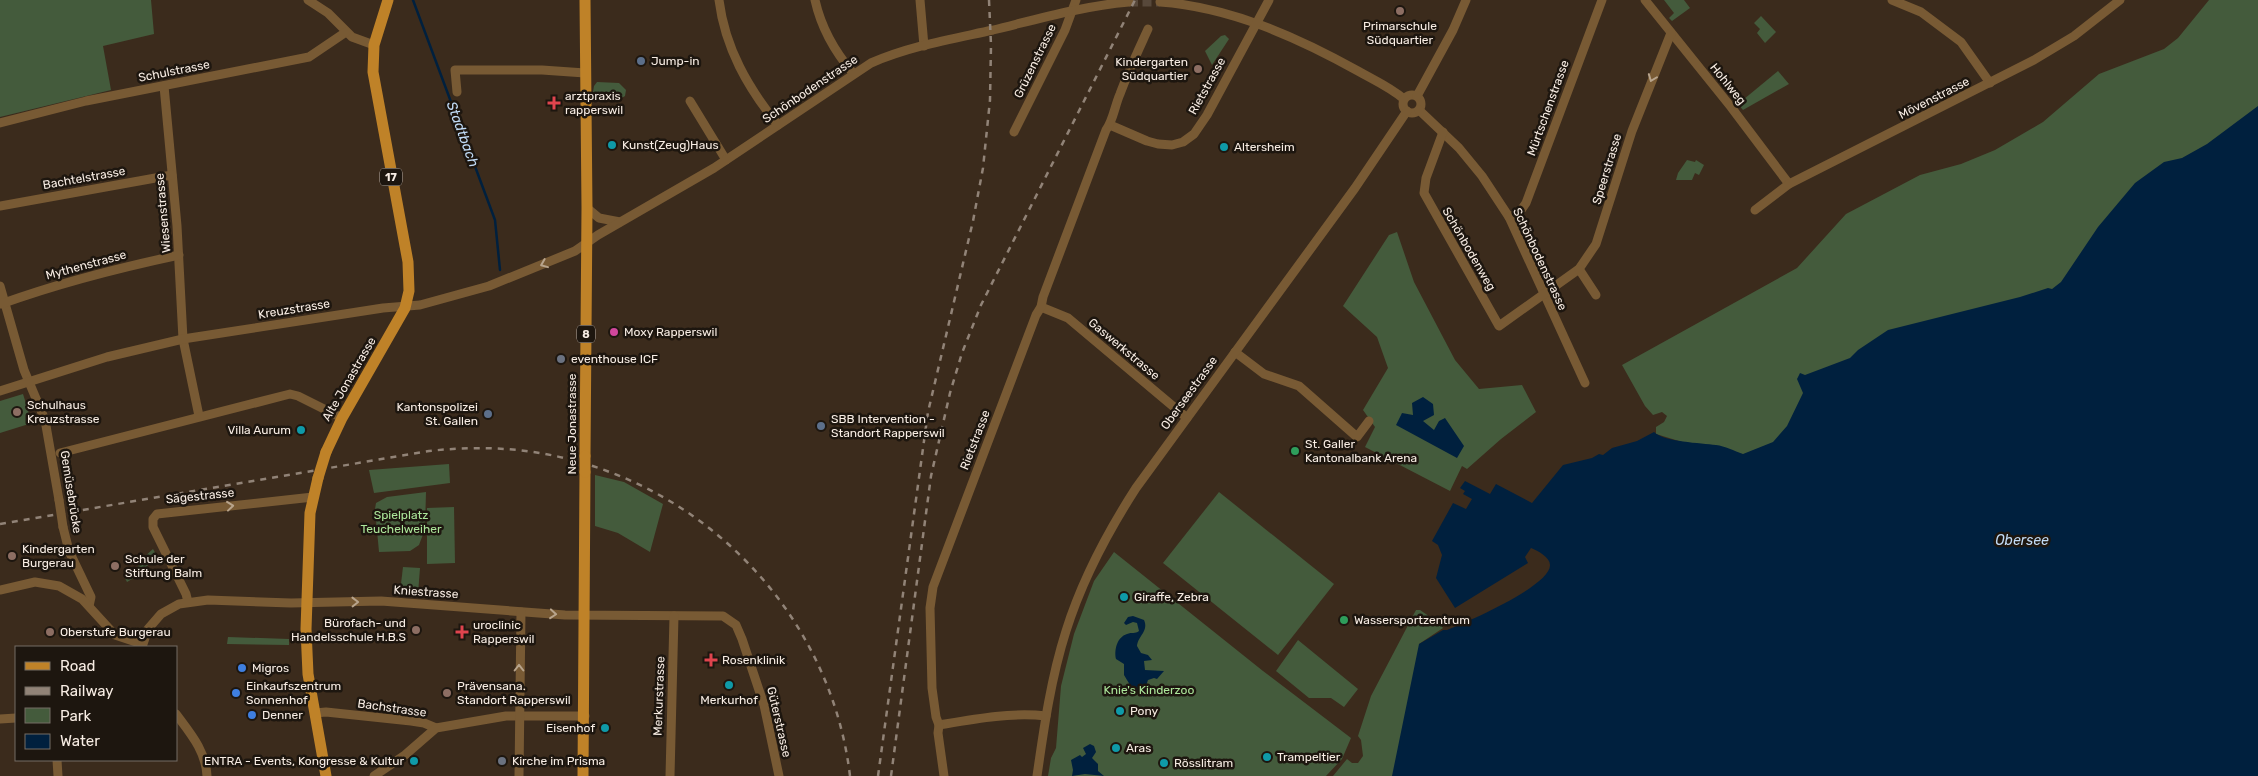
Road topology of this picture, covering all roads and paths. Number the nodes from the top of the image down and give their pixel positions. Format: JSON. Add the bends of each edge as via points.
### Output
{"nodes":[{"id":1,"x":308,"y":0,"type":"edge"},
{"id":2,"x":388,"y":0,"type":"edge"},
{"id":3,"x":585,"y":0,"type":"edge"},
{"id":4,"x":719,"y":0,"type":"edge"},
{"id":5,"x":815,"y":0,"type":"edge"},
{"id":6,"x":920,"y":0,"type":"edge"},
{"id":7,"x":1076,"y":0,"type":"edge"},
{"id":8,"x":1269,"y":0,"type":"edge"},
{"id":9,"x":1466,"y":0,"type":"edge"},
{"id":10,"x":1602,"y":0,"type":"edge"},
{"id":11,"x":1645,"y":0,"type":"edge"},
{"id":12,"x":1892,"y":0,"type":"edge"},
{"id":13,"x":2120,"y":0,"type":"edge"},
{"id":14,"x":1129,"y":2,"type":"dead end"},
{"id":15,"x":1160,"y":2,"type":"dead end"},
{"id":16,"x":1072,"y":11,"type":"junction"},
{"id":17,"x":1256,"y":23,"type":"junction"},
{"id":18,"x":1148,"y":29,"type":"dead end"},
{"id":19,"x":346,"y":32,"type":"junction"},
{"id":20,"x":1671,"y":33,"type":"junction"},
{"id":21,"x":374,"y":45,"type":"junction"},
{"id":22,"x":924,"y":46,"type":"junction"},
{"id":23,"x":585,"y":73,"type":"junction"},
{"id":24,"x":853,"y":73,"type":"junction"},
{"id":25,"x":1990,"y":84,"type":"junction"},
{"id":26,"x":164,"y":86,"type":"junction"},
{"id":27,"x":457,"y":92,"type":"dead end"},
{"id":28,"x":1417,"y":96,"type":"junction"},
{"id":29,"x":1404,"y":99,"type":"junction"},
{"id":30,"x":690,"y":102,"type":"dead end"},
{"id":31,"x":1419,"y":110,"type":"junction"},
{"id":32,"x":1407,"y":111,"type":"junction"},
{"id":33,"x":0,"y":123,"type":"edge"},
{"id":34,"x":778,"y":125,"type":"junction"},
{"id":35,"x":1110,"y":125,"type":"junction"},
{"id":36,"x":1014,"y":132,"type":"dead end"},
{"id":37,"x":1443,"y":132,"type":"junction"},
{"id":38,"x":726,"y":160,"type":"junction"},
{"id":39,"x":172,"y":175,"type":"junction"},
{"id":40,"x":1789,"y":184,"type":"junction"},
{"id":41,"x":0,"y":206,"type":"edge"},
{"id":42,"x":587,"y":208,"type":"junction"},
{"id":43,"x":1754,"y":210,"type":"dead end"},
{"id":44,"x":1509,"y":217,"type":"junction"},
{"id":45,"x":621,"y":222,"type":"junction"},
{"id":46,"x":587,"y":242,"type":"junction"},
{"id":47,"x":179,"y":255,"type":"junction"},
{"id":48,"x":1579,"y":269,"type":"junction"},
{"id":49,"x":0,"y":286,"type":"edge"},
{"id":50,"x":1544,"y":295,"type":"junction"},
{"id":51,"x":1596,"y":295,"type":"dead end"},
{"id":52,"x":2,"y":303,"type":"edge"},
{"id":53,"x":1042,"y":307,"type":"junction"},
{"id":54,"x":405,"y":308,"type":"junction"},
{"id":55,"x":183,"y":339,"type":"junction"},
{"id":56,"x":1235,"y":352,"type":"junction"},
{"id":57,"x":29,"y":382,"type":"junction"},
{"id":58,"x":1585,"y":383,"type":"dead end"},
{"id":59,"x":0,"y":391,"type":"edge"},
{"id":60,"x":199,"y":416,"type":"junction"},
{"id":61,"x":342,"y":418,"type":"junction"},
{"id":62,"x":1186,"y":418,"type":"junction"},
{"id":63,"x":1369,"y":421,"type":"dead end"},
{"id":64,"x":60,"y":453,"type":"dead end"},
{"id":65,"x":313,"y":497,"type":"junction"},
{"id":66,"x":0,"y":590,"type":"edge"},
{"id":67,"x":188,"y":602,"type":"junction"},
{"id":68,"x":307,"y":603,"type":"junction"},
{"id":69,"x":89,"y":606,"type":"junction"},
{"id":70,"x":521,"y":612,"type":"junction"},
{"id":71,"x":586,"y":616,"type":"junction"},
{"id":72,"x":674,"y":616,"type":"junction"},
{"id":73,"x":730,"y":619,"type":"joint"},
{"id":74,"x":142,"y":646,"type":"edge"},
{"id":75,"x":315,"y":713,"type":"junction"},
{"id":76,"x":520,"y":716,"type":"junction"},
{"id":77,"x":585,"y":716,"type":"junction"},
{"id":78,"x":1046,"y":716,"type":"junction"},
{"id":79,"x":178,"y":717,"type":"edge"},
{"id":80,"x":0,"y":718,"type":"edge"},
{"id":81,"x":15,"y":718,"type":"edge"},
{"id":82,"x":939,"y":725,"type":"junction"},
{"id":83,"x":436,"y":728,"type":"junction"},
{"id":84,"x":57,"y":761,"type":"edge"},
{"id":85,"x":58,"y":776,"type":"edge"},
{"id":86,"x":207,"y":776,"type":"edge"},
{"id":87,"x":326,"y":776,"type":"edge"},
{"id":88,"x":374,"y":776,"type":"edge"},
{"id":89,"x":518,"y":776,"type":"edge"},
{"id":90,"x":584,"y":776,"type":"edge"},
{"id":91,"x":670,"y":776,"type":"edge"},
{"id":92,"x":779,"y":776,"type":"edge"},
{"id":93,"x":944,"y":776,"type":"edge"},
{"id":94,"x":1037,"y":776,"type":"edge"}],
"edges":[{"from":1,"to":19,"type":"street","via":[[328,13]]},
{"from":2,"to":21,"type":"main road","name":"Alte Jonastrasse","number":"17"},
{"from":3,"to":23,"type":"main road","name":"Neue Jonastrasse","number":"8"},
{"from":4,"to":34,"type":"street","via":[[724,29],[740,70]]},
{"from":5,"to":24,"type":"street","via":[[833,45]]},
{"from":6,"to":22,"type":"street"},
{"from":7,"to":16,"type":"street","name":"Grüzenstrasse"},
{"from":8,"to":17,"type":"street","name":"Rietstrasse"},
{"from":9,"to":28,"type":"street"},
{"from":10,"to":44,"type":"street","name":"Mürtschenstrasse","via":[[1526,203],[1519,213]]},
{"from":11,"to":20,"type":"street","name":"Hohlweg"},
{"from":12,"to":25,"type":"street","via":[[1921,12],[1960,42]]},
{"from":13,"to":25,"type":"street","name":"Mövenstrasse","via":[[2074,36]]},
{"from":14,"to":16,"type":"street","name":"Schönbodenstrasse"},
{"from":15,"to":17,"type":"street","via":[[1202,7]]},
{"from":16,"to":22,"type":"street","name":"Schönbodenstrasse"},
{"from":16,"to":36,"type":"street","name":"Grüzenstrasse"},
{"from":17,"to":29,"type":"street","via":[[1337,60]]},
{"from":17,"to":35,"type":"street","name":"Rietstrasse","via":[[1207,115],[1194,134],[1183,142],[1172,145],[1152,143]]},
{"from":18,"to":35,"type":"street","name":"Rietstrasse"},
{"from":19,"to":21,"type":"street","via":[[359,41]]},
{"from":19,"to":26,"type":"street","name":"Schulstrasse","via":[[309,57]]},
{"from":20,"to":40,"type":"street","name":"Hohlweg"},
{"from":20,"to":48,"type":"street","name":"Speerstrasse","one_way":true,"via":[[1632,131],[1596,244]]},
{"from":21,"to":54,"type":"main road","name":"Alte Jonastrasse","number":"17","via":[[373,72],[408,262],[409,290]]},
{"from":22,"to":24,"type":"street","name":"Schönbodenstrasse","via":[[889,55]]},
{"from":23,"to":27,"type":"street","via":[[455,70]]},
{"from":23,"to":42,"type":"main road","name":"Neue Jonastrasse","number":"8"},
{"from":24,"to":34,"type":"street","name":"Schönbodenstrasse"},
{"from":25,"to":40,"type":"street","name":"Mövenstrasse"},
{"from":26,"to":33,"type":"street","name":"Schulstrasse","via":[[86,101]]},
{"from":26,"to":39,"type":"street","name":"Wiesenstrasse"},
{"from":28,"to":29,"type":"street","via":[[1410,95]]},
{"from":28,"to":31,"type":"street","via":[[1421,102]]},
{"from":29,"to":32,"type":"street","via":[[1403,106]]},
{"from":30,"to":38,"type":"street"},
{"from":31,"to":32,"type":"street"},
{"from":31,"to":37,"type":"street","name":"Schönbodenstrasse"},
{"from":32,"to":56,"type":"street","name":"Oberseestrasse"},
{"from":34,"to":38,"type":"street","name":"Schönbodenstrasse"},
{"from":35,"to":53,"type":"street","name":"Rietstrasse","via":[[1071,218]]},
{"from":37,"to":44,"type":"street","name":"Schönbodenstrasse","via":[[1482,176]]},
{"from":37,"to":50,"type":"street","name":"Schönbodenweg","via":[[1426,178],[1424,193],[1499,326]]},
{"from":38,"to":45,"type":"street","name":"Schönbodenstrasse"},
{"from":39,"to":41,"type":"street","name":"Bachtelstrasse"},
{"from":39,"to":47,"type":"street","name":"Wiesenstrasse"},
{"from":40,"to":43,"type":"street","name":"Mövenstrasse"},
{"from":42,"to":45,"type":"street","via":[[599,218]]},
{"from":42,"to":46,"type":"main road","name":"Neue Jonastrasse","number":"8"},
{"from":44,"to":50,"type":"street","name":"Schönbodenstrasse"},
{"from":45,"to":46,"type":"street","name":"Schönbodenstrasse"},
{"from":46,"to":54,"type":"street","name":"Kreuzstrasse","one_way":true,"via":[[575,251],[489,286]]},
{"from":46,"to":71,"type":"main road","name":"Neue Jonastrasse","number":"8","bridge":true},
{"from":47,"to":52,"type":"street","name":"Mythenstrasse","via":[[96,274]]},
{"from":47,"to":55,"type":"street","name":"Wiesenstrasse"},
{"from":48,"to":50,"type":"street","name":"Speerstrasse"},
{"from":48,"to":51,"type":"street"},
{"from":49,"to":52,"type":"street","name":"Gemüsebrücke"},
{"from":50,"to":58,"type":"street","name":"Schönbodenstrasse"},
{"from":52,"to":57,"type":"street","name":"Gemüsebrücke"},
{"from":53,"to":62,"type":"street","name":"Gaswerkstrasse","via":[[1068,318]]},
{"from":53,"to":82,"type":"street","name":"Rietstrasse","via":[[1036,315],[933,587],[930,608],[932,688]]},
{"from":54,"to":55,"type":"street","name":"Kreuzstrasse","via":[[379,309]]},
{"from":54,"to":61,"type":"main road","name":"Alte Jonastrasse","number":"17"},
{"from":55,"to":57,"type":"street","name":"Kreuzstrasse","via":[[107,357]]},
{"from":55,"to":60,"type":"street","name":"Wiesenstrasse"},
{"from":56,"to":62,"type":"street","name":"Oberseestrasse"},
{"from":56,"to":63,"type":"street","via":[[1264,374],[1298,386],[1357,437]]},
{"from":57,"to":59,"type":"street","name":"Kreuzstrasse"},
{"from":57,"to":69,"type":"street","name":"Gemüsebrücke","bridge":true,"via":[[45,420],[63,527],[70,556],[91,597]]},
{"from":60,"to":61,"type":"street","via":[[290,394]]},
{"from":60,"to":64,"type":"street"},
{"from":61,"to":65,"type":"main road","name":"Alte Jonastrasse","number":"17","bridge":true,"via":[[326,452]]},
{"from":62,"to":78,"type":"street","name":"Oberseestrasse","via":[[1114,522],[1095,559],[1066,631]]},
{"from":67,"to":65,"type":"street","name":"Sägestrasse","one_way":true,"via":[[153,527],[157,514]]},
{"from":65,"to":68,"type":"main road","name":"Alte Jonastrasse","number":"17","via":[[307,546]]},
{"from":66,"to":69,"type":"street","via":[[30,583],[51,584],[74,593]]},
{"from":67,"to":68,"type":"street","name":"Kniestrasse"},
{"from":67,"to":74,"type":"street","name":"Kniestrasse","via":[[161,614],[148,629]]},
{"from":68,"to":70,"type":"street","name":"Kniestrasse","one_way":true,"via":[[381,601]]},
{"from":68,"to":75,"type":"main road","name":"Alte Jonastrasse","number":"17","via":[[308,674]]},
{"from":69,"to":74,"type":"street","via":[[115,636]]},
{"from":70,"to":71,"type":"street","name":"Kniestrasse","one_way":true},
{"from":76,"to":70,"type":"street","one_way":true},
{"from":71,"to":72,"type":"street","name":"Kniestrasse"},
{"from":71,"to":77,"type":"main road","name":"Neue Jonastrasse","number":"8"},
{"from":72,"to":73,"type":"street","name":"Kniestrasse"},
{"from":72,"to":91,"type":"street","name":"Merkurstrasse"},
{"from":73,"to":92,"type":"street","name":"Güterstrasse","via":[[739,628],[761,695]]},
{"from":75,"to":83,"type":"street","name":"Bachstrasse","via":[[411,721]]},
{"from":75,"to":87,"type":"main road","name":"Alte Jonastrasse","number":"17"},
{"from":76,"to":77,"type":"street"},
{"from":76,"to":83,"type":"street"},
{"from":76,"to":89,"type":"street"},
{"from":77,"to":90,"type":"main road","name":"Neue Jonastrasse","number":"8"},
{"from":78,"to":82,"type":"street","via":[[980,718]]},
{"from":78,"to":94,"type":"street","name":"Oberseestrasse"},
{"from":79,"to":86,"type":"street","via":[[202,752]]},
{"from":80,"to":81,"type":"street"},
{"from":82,"to":93,"type":"street","name":"Rietstrasse"},
{"from":83,"to":88,"type":"street"},
{"from":84,"to":85,"type":"street"}]}
